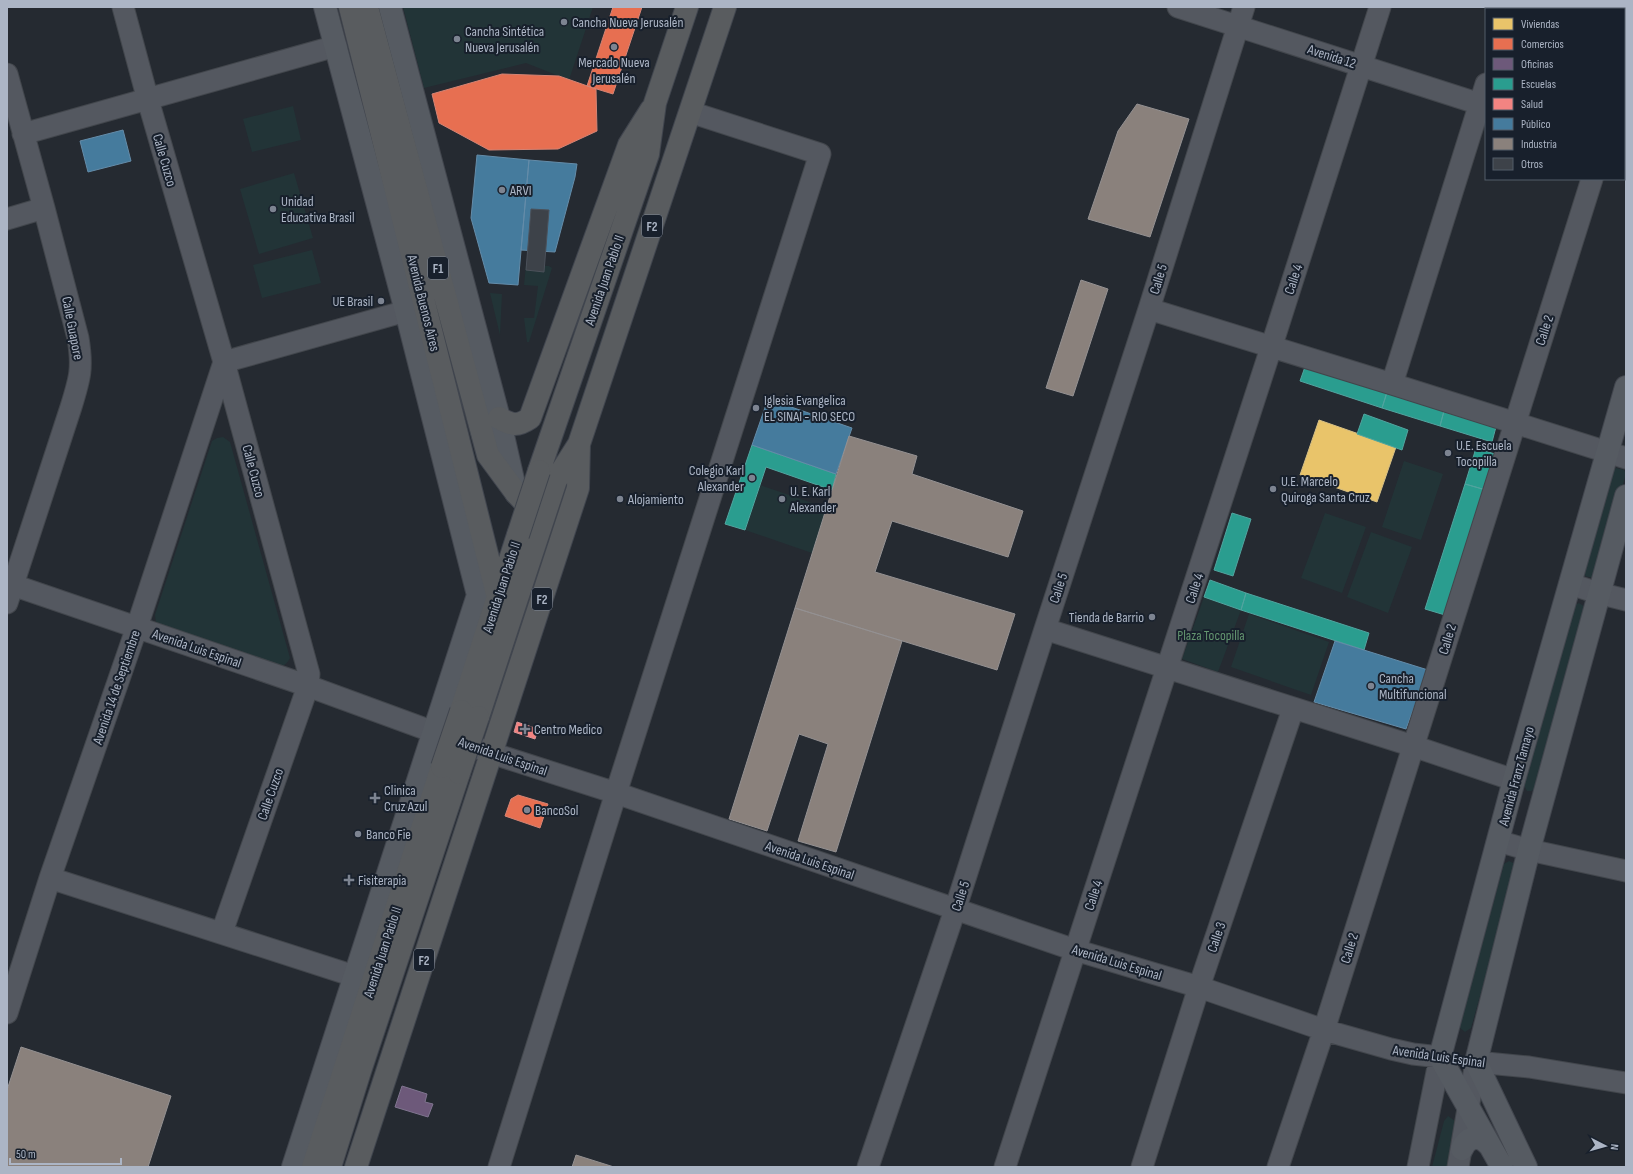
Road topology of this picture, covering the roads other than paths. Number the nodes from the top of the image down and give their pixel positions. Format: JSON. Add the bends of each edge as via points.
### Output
{"nodes":[{"id":1,"x":123,"y":7,"type":"edge"},
{"id":2,"x":325,"y":7,"type":"edge"},
{"id":3,"x":350,"y":7,"type":"edge"},
{"id":4,"x":368,"y":7,"type":"edge"},
{"id":5,"x":390,"y":7,"type":"edge"},
{"id":6,"x":687,"y":7,"type":"edge"},
{"id":7,"x":725,"y":7,"type":"edge"},
{"id":8,"x":1178,"y":7,"type":"edge"},
{"id":9,"x":1380,"y":7,"type":"edge"},
{"id":10,"x":1241,"y":16,"type":"edge"},
{"id":11,"x":336,"y":46,"type":"junction"},
{"id":12,"x":1362,"y":66,"type":"junction"},
{"id":13,"x":7,"y":74,"type":"edge"},
{"id":14,"x":1484,"y":98,"type":"edge"},
{"id":15,"x":148,"y":100,"type":"junction"},
{"id":16,"x":655,"y":103,"type":"junction"},
{"id":17,"x":690,"y":112,"type":"junction"},
{"id":18,"x":23,"y":134,"type":"junction"},
{"id":19,"x":1592,"y":180,"type":"edge"},
{"id":20,"x":44,"y":208,"type":"junction"},
{"id":21,"x":7,"y":219,"type":"edge"},
{"id":22,"x":1149,"y":309,"type":"junction"},
{"id":23,"x":406,"y":311,"type":"junction"},
{"id":24,"x":1272,"y":348,"type":"junction"},
{"id":25,"x":224,"y":362,"type":"junction"},
{"id":26,"x":1392,"y":384,"type":"junction"},
{"id":27,"x":1626,"y":387,"type":"edge"},
{"id":28,"x":499,"y":418,"type":"junction"},
{"id":29,"x":1515,"y":422,"type":"junction"},
{"id":30,"x":579,"y":444,"type":"junction"},
{"id":31,"x":1617,"y":455,"type":"edge"},
{"id":32,"x":516,"y":493,"type":"junction"},
{"id":33,"x":1626,"y":496,"type":"edge"},
{"id":34,"x":542,"y":521,"type":"junction"},
{"id":35,"x":1570,"y":584,"type":"junction"},
{"id":36,"x":9,"y":591,"type":"edge"},
{"id":37,"x":1598,"y":594,"type":"junction"},
{"id":38,"x":488,"y":596,"type":"junction"},
{"id":39,"x":1626,"y":600,"type":"edge"},
{"id":40,"x":137,"y":627,"type":"junction"},
{"id":41,"x":1044,"y":629,"type":"junction"},
{"id":42,"x":1168,"y":668,"type":"junction"},
{"id":43,"x":308,"y":686,"type":"junction"},
{"id":44,"x":1293,"y":709,"type":"junction"},
{"id":45,"x":469,"y":714,"type":"junction"},
{"id":46,"x":434,"y":732,"type":"junction"},
{"id":47,"x":1413,"y":746,"type":"junction"},
{"id":48,"x":491,"y":752,"type":"junction"},
{"id":49,"x":451,"y":770,"type":"junction"},
{"id":50,"x":1514,"y":780,"type":"junction"},
{"id":51,"x":616,"y":793,"type":"junction"},
{"id":52,"x":1498,"y":841,"type":"junction"},
{"id":53,"x":1529,"y":850,"type":"junction"},
{"id":54,"x":1626,"y":871,"type":"edge"},
{"id":55,"x":50,"y":878,"type":"junction"},
{"id":56,"x":955,"y":910,"type":"junction"},
{"id":57,"x":222,"y":932,"type":"junction"},
{"id":58,"x":1075,"y":950,"type":"junction"},
{"id":59,"x":354,"y":976,"type":"junction"},
{"id":60,"x":1198,"y":987,"type":"junction"},
{"id":61,"x":7,"y":1013,"type":"edge"},
{"id":62,"x":1324,"y":1030,"type":"junction"},
{"id":63,"x":1440,"y":1057,"type":"junction"},
{"id":64,"x":1476,"y":1062,"type":"junction"},
{"id":65,"x":1625,"y":1080,"type":"edge"},
{"id":66,"x":1468,"y":1107,"type":"junction"},
{"id":67,"x":1488,"y":1144,"type":"junction"},
{"id":68,"x":1460,"y":1158,"type":"edge"},
{"id":69,"x":293,"y":1167,"type":"edge"},
{"id":70,"x":313,"y":1167,"type":"edge"},
{"id":71,"x":330,"y":1167,"type":"edge"},
{"id":72,"x":356,"y":1167,"type":"edge"},
{"id":73,"x":498,"y":1167,"type":"edge"},
{"id":74,"x":868,"y":1167,"type":"edge"},
{"id":75,"x":1005,"y":1167,"type":"edge"},
{"id":76,"x":1142,"y":1167,"type":"edge"},
{"id":77,"x":1278,"y":1167,"type":"edge"},
{"id":78,"x":1418,"y":1167,"type":"edge"},
{"id":79,"x":1502,"y":1167,"type":"edge"},
{"id":80,"x":1526,"y":1167,"type":"edge"}],
"edges":[{"from":1,"to":15,"type":"street","name":"Calle Cuzco"},
{"from":2,"to":11,"type":"main road","name":"Avenida Buenos Aires"},
{"from":3,"to":38,"type":"highway","name":"Avenida Buenos Aires","number":"F1"},
{"from":4,"to":32,"type":"highway","name":"Avenida Buenos Aires","number":"F1","via":[[488,455]]},
{"from":5,"to":28,"type":"main road"},
{"from":6,"to":16,"type":"highway","name":"Avenida Juan Pablo II","number":"F2"},
{"from":7,"to":17,"type":"highway","name":"Avenida Juan Pablo II","number":"F2"},
{"from":8,"to":10,"type":"street","name":"Avenida 12"},
{"from":9,"to":12,"type":"street","name":"Calle 4"},
{"from":10,"to":12,"type":"street","name":"Avenida 12"},
{"from":10,"to":22,"type":"street","name":"Calle 5"},
{"from":11,"to":15,"type":"street"},
{"from":11,"to":23,"type":"main road","name":"Avenida Buenos Aires"},
{"from":12,"to":14,"type":"street","name":"Avenida 12"},
{"from":12,"to":24,"type":"street","name":"Calle 4"},
{"from":13,"to":18,"type":"street","name":"Calle Guapore"},
{"from":14,"to":26,"type":"street"},
{"from":15,"to":18,"type":"street"},
{"from":15,"to":25,"type":"street","name":"Calle Cuzco"},
{"from":16,"to":28,"type":"highway","via":[[629,145],[530,418],[521,424],[510,424]]},
{"from":16,"to":38,"type":"highway","name":"Avenida Juan Pablo II","number":"F2","bridge":true,"via":[[648,154],[518,535]]},
{"from":17,"to":30,"type":"highway","name":"Avenida Juan Pablo II","number":"F2"},
{"from":17,"to":51,"type":"street","via":[[820,154]]},
{"from":18,"to":20,"type":"street","name":"Calle Guapore"},
{"from":19,"to":29,"type":"street","name":"Calle 2"},
{"from":20,"to":21,"type":"street"},
{"from":20,"to":36,"type":"street","name":"Calle Guapore","via":[[78,338],[80,377]]},
{"from":22,"to":24,"type":"street"},
{"from":22,"to":41,"type":"street","name":"Calle 5"},
{"from":23,"to":25,"type":"street"},
{"from":23,"to":38,"type":"main road","name":"Avenida Buenos Aires"},
{"from":24,"to":26,"type":"street"},
{"from":24,"to":42,"type":"street","name":"Calle 4"},
{"from":25,"to":40,"type":"street","name":"Avenida 14 de Septiembre"},
{"from":25,"to":43,"type":"street","name":"Calle Cuzco","via":[[309,674]]},
{"from":26,"to":29,"type":"street"},
{"from":27,"to":31,"type":"main road","name":"Avenida Franz Tamayo"},
{"from":28,"to":32,"type":"main road"},
{"from":29,"to":31,"type":"street"},
{"from":29,"to":47,"type":"street","name":"Calle 2"},
{"from":30,"to":34,"type":"highway","number":"F2","via":[[556,480]]},
{"from":30,"to":48,"type":"highway","name":"Avenida Juan Pablo II","number":"F2","via":[[578,488]]},
{"from":31,"to":35,"type":"main road","name":"Avenida Franz Tamayo"},
{"from":32,"to":34,"type":"highway","name":"Avenida Buenos Aires","number":"F1"},
{"from":33,"to":37,"type":"main road"},
{"from":34,"to":45,"type":"highway","number":"F2"},
{"from":35,"to":37,"type":"street"},
{"from":35,"to":50,"type":"main road","name":"Avenida Franz Tamayo"},
{"from":36,"to":40,"type":"street","name":"Avenida Luis Espinal"},
{"from":37,"to":39,"type":"street"},
{"from":37,"to":53,"type":"main road"},
{"from":38,"to":45,"type":"highway","name":"Avenida Juan Pablo II","number":"F2"},
{"from":38,"to":46,"type":"main road","name":"Avenida Juan Pablo II"},
{"from":40,"to":43,"type":"street","name":"Avenida Luis Espinal"},
{"from":40,"to":55,"type":"street","name":"Avenida 14 de Septiembre"},
{"from":41,"to":42,"type":"street"},
{"from":41,"to":56,"type":"street","name":"Calle 5"},
{"from":42,"to":44,"type":"street"},
{"from":42,"to":58,"type":"street","name":"Calle 4"},
{"from":43,"to":46,"type":"street","name":"Avenida Luis Espinal"},
{"from":43,"to":57,"type":"street","name":"Calle Cuzco"},
{"from":44,"to":47,"type":"street"},
{"from":44,"to":60,"type":"street","name":"Calle 3"},
{"from":45,"to":49,"type":"highway","name":"Avenida Juan Pablo II","number":"F2","bridge":true},
{"from":46,"to":48,"type":"street","name":"Avenida Luis Espinal"},
{"from":46,"to":59,"type":"main road","name":"Avenida Juan Pablo II"},
{"from":47,"to":50,"type":"street"},
{"from":47,"to":62,"type":"street","name":"Calle 2"},
{"from":48,"to":51,"type":"street","name":"Avenida Luis Espinal"},
{"from":48,"to":72,"type":"highway","name":"Avenida Juan Pablo II","number":"F2"},
{"from":49,"to":70,"type":"highway","name":"Avenida Juan Pablo II","number":"F2"},
{"from":49,"to":71,"type":"highway","number":"F2"},
{"from":50,"to":52,"type":"main road","name":"Avenida Franz Tamayo"},
{"from":51,"to":56,"type":"street","name":"Avenida Luis Espinal"},
{"from":51,"to":73,"type":"street"},
{"from":52,"to":53,"type":"street"},
{"from":52,"to":63,"type":"main road","name":"Avenida Franz Tamayo"},
{"from":53,"to":54,"type":"street"},
{"from":53,"to":64,"type":"main road"},
{"from":55,"to":57,"type":"street"},
{"from":55,"to":61,"type":"street","name":"Avenida 14 de Septiembre"},
{"from":56,"to":58,"type":"street","name":"Avenida Luis Espinal"},
{"from":56,"to":74,"type":"street","name":"Calle 5"},
{"from":57,"to":59,"type":"street"},
{"from":58,"to":60,"type":"street","name":"Avenida Luis Espinal"},
{"from":58,"to":75,"type":"street","name":"Calle 4"},
{"from":59,"to":69,"type":"main road","name":"Avenida Juan Pablo II"},
{"from":60,"to":62,"type":"street","name":"Avenida Luis Espinal"},
{"from":60,"to":76,"type":"street","name":"Calle 3"},
{"from":62,"to":63,"type":"street","name":"Avenida Luis Espinal","via":[[1391,1050]]},
{"from":62,"to":77,"type":"street","name":"Calle 2"},
{"from":63,"to":64,"type":"main road","name":"Avenida Luis Espinal"},
{"from":63,"to":66,"type":"main road"},
{"from":63,"to":78,"type":"street","name":"Avenida Franz Tamayo"},
{"from":64,"to":65,"type":"street","name":"Avenida Luis Espinal"},
{"from":64,"to":66,"type":"street"},
{"from":64,"to":80,"type":"main road"},
{"from":66,"to":67,"type":"main road"},
{"from":66,"to":68,"type":"street"},
{"from":67,"to":68,"type":"main road","via":[[1485,1140],[1474,1138],[1466,1141]]},
{"from":67,"to":79,"type":"main road"}]}
